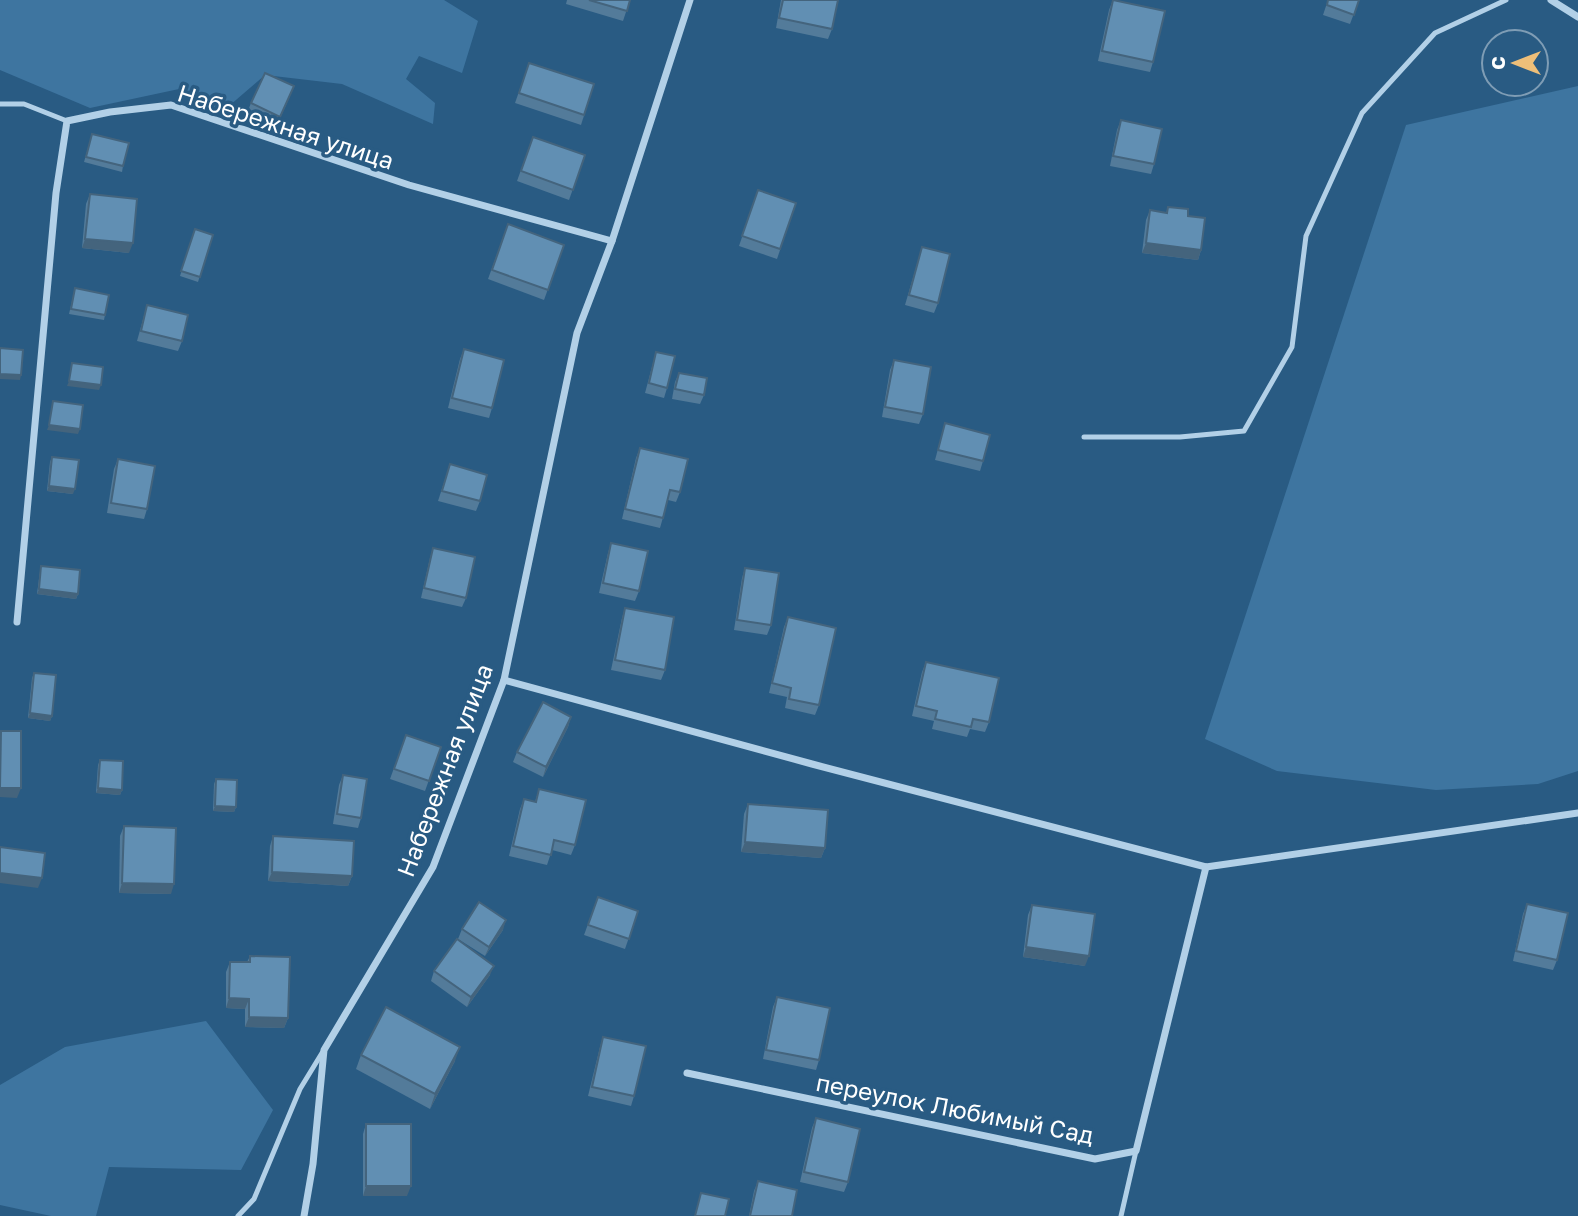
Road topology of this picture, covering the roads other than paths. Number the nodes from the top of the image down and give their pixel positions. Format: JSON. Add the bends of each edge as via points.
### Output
{"nodes":[{"id":1,"x":690,"y":0,"type":"edge"},
{"id":2,"x":1506,"y":0,"type":"edge"},
{"id":3,"x":1551,"y":0,"type":"edge"},
{"id":4,"x":1578,"y":17,"type":"edge"},
{"id":5,"x":0,"y":104,"type":"edge"},
{"id":6,"x":67,"y":121,"type":"junction"},
{"id":7,"x":612,"y":241,"type":"junction"},
{"id":8,"x":1084,"y":437,"type":"dead end"},
{"id":9,"x":17,"y":622,"type":"dead end"},
{"id":10,"x":503,"y":680,"type":"junction"},
{"id":11,"x":1578,"y":813,"type":"edge"},
{"id":12,"x":1206,"y":867,"type":"junction"},
{"id":13,"x":324,"y":1050,"type":"junction"},
{"id":14,"x":687,"y":1073,"type":"dead end"},
{"id":15,"x":1136,"y":1151,"type":"junction"},
{"id":16,"x":239,"y":1216,"type":"edge"},
{"id":17,"x":304,"y":1216,"type":"edge"},
{"id":18,"x":1121,"y":1216,"type":"edge"}],
"edges":[{"from":1,"to":7,"type":"street","name":"Набережная улица"},
{"from":2,"to":8,"type":"lane","via":[[1435,33],[1363,113],[1306,236],[1292,347],[1244,431],[1180,437]]},
{"from":3,"to":4,"type":"street"},
{"from":5,"to":6,"type":"lane","via":[[24,104]]},
{"from":6,"to":7,"type":"street","name":"Набережная улица","via":[[171,105],[409,185]]},
{"from":6,"to":9,"type":"street","via":[[54,207]]},
{"from":7,"to":10,"type":"street","name":"Набережная улица","via":[[577,332]]},
{"from":10,"to":12,"type":"street"},
{"from":10,"to":13,"type":"street","name":"Набережная улица","via":[[433,867]]},
{"from":11,"to":12,"type":"street"},
{"from":12,"to":15,"type":"street"},
{"from":13,"to":16,"type":"lane","via":[[300,1089],[254,1199]]},
{"from":13,"to":17,"type":"street","name":"Набережная улица"},
{"from":14,"to":15,"type":"street","name":"переулок Любимый Сад","via":[[1095,1159]]},
{"from":15,"to":18,"type":"lane"}]}
